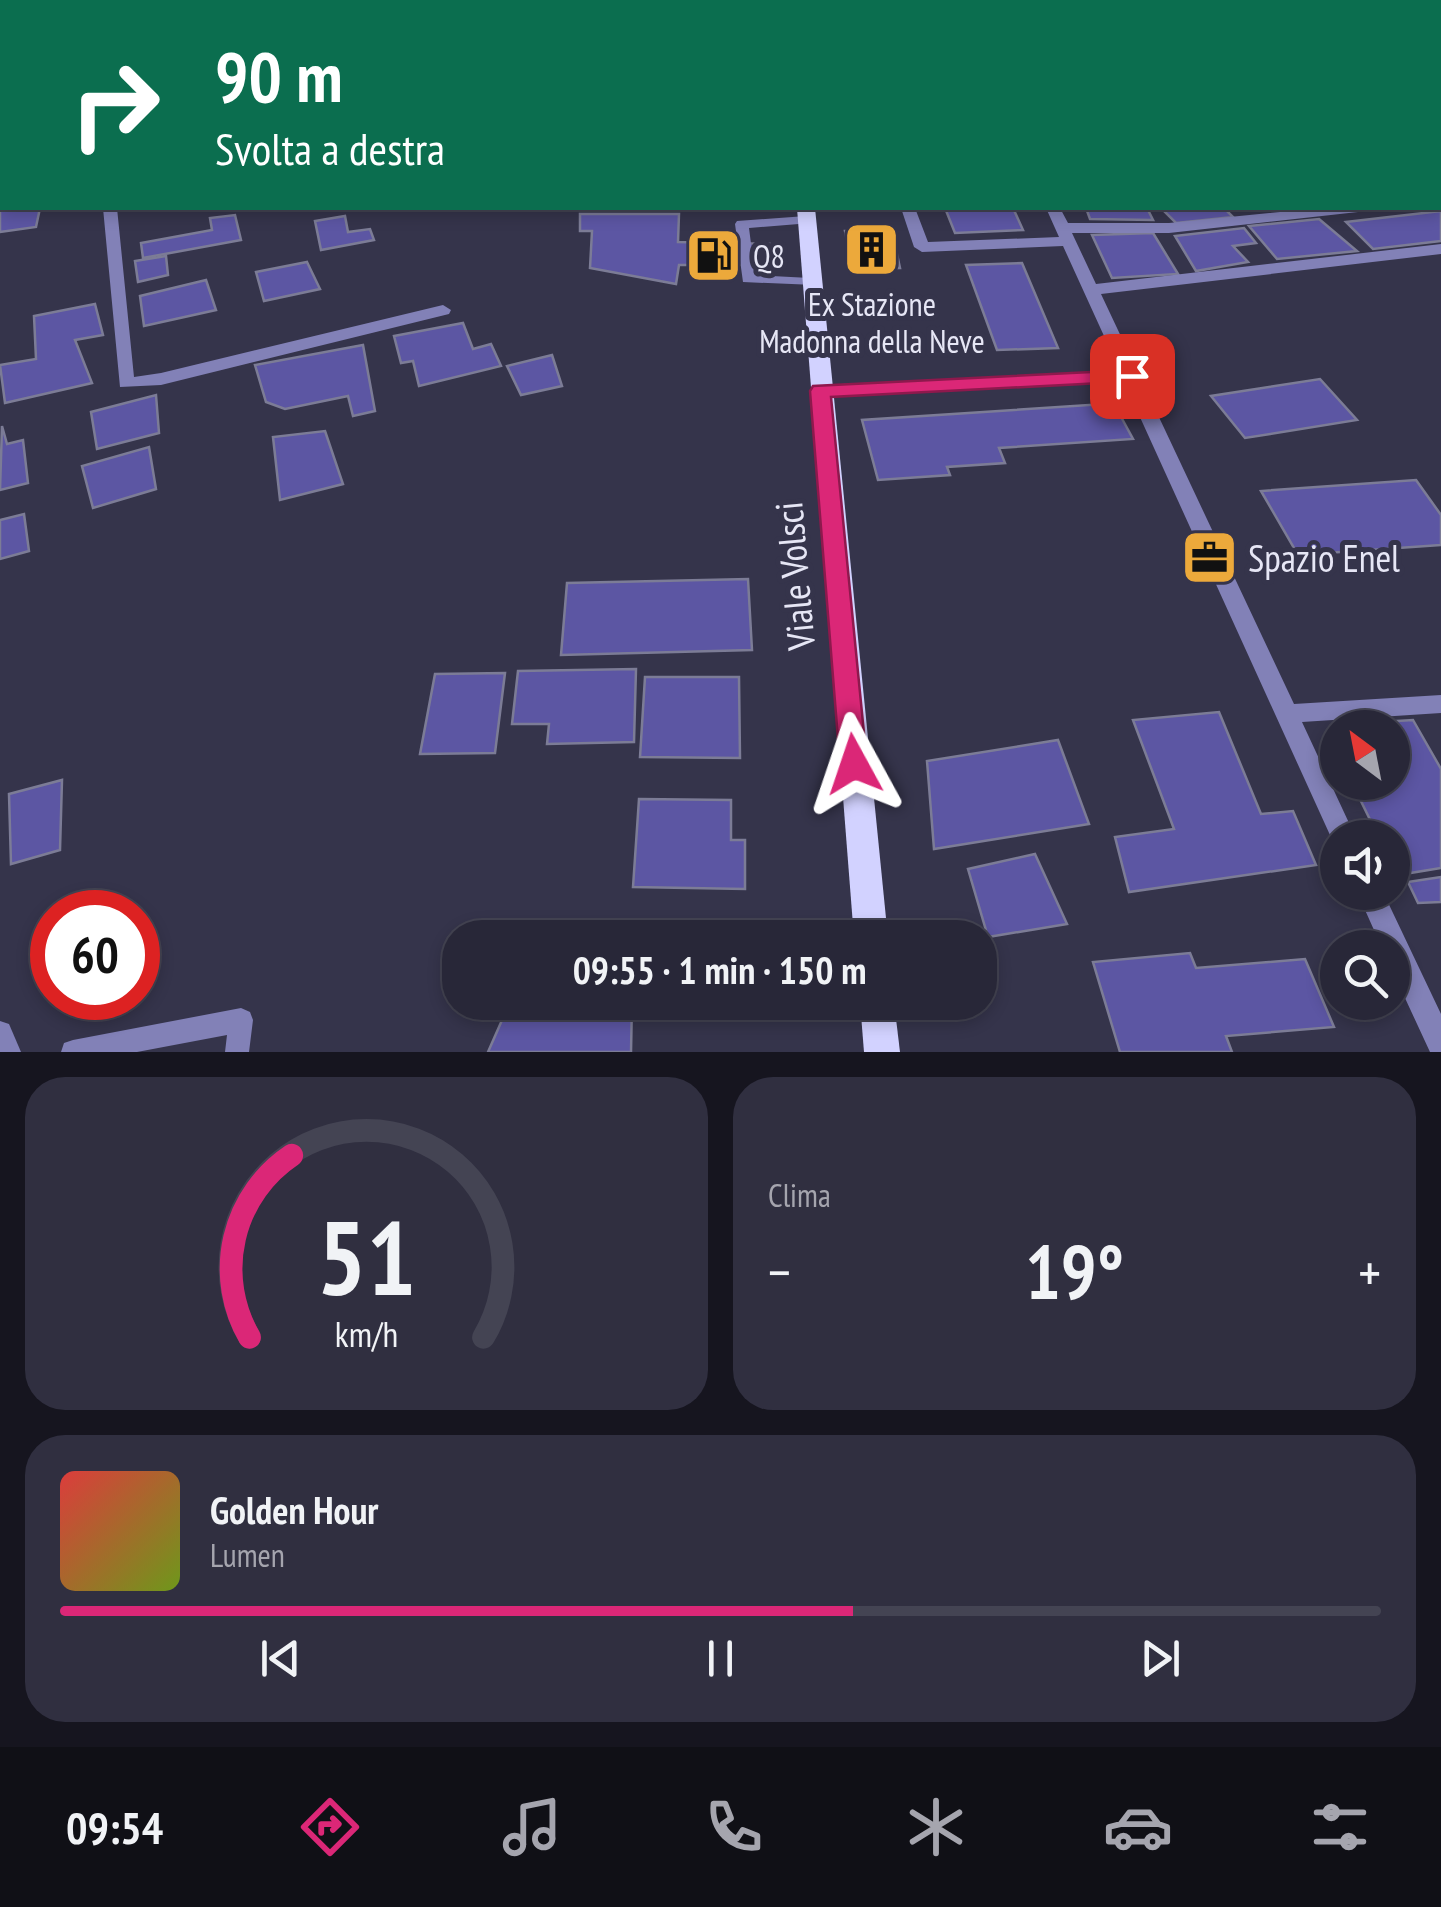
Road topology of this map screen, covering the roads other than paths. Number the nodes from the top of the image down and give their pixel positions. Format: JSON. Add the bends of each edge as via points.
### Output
{"nodes":[{"id":1,"x":110,"y":210,"type":"edge"},
{"id":2,"x":909,"y":210,"type":"edge"},
{"id":3,"x":1054,"y":210,"type":"edge"},
{"id":4,"x":1339,"y":210,"type":"edge"},
{"id":5,"x":806,"y":214,"type":"edge"},
{"id":6,"x":1065,"y":234,"type":"junction"},
{"id":7,"x":1441,"y":249,"type":"edge"},
{"id":8,"x":810,"y":282,"type":"junction"},
{"id":9,"x":1091,"y":290,"type":"junction"},
{"id":10,"x":443,"y":310,"type":"dead end"},
{"id":11,"x":1132,"y":376,"type":"junction"},
{"id":12,"x":820,"y":391,"type":"junction"},
{"id":13,"x":1441,"y":704,"type":"edge"},
{"id":14,"x":1286,"y":714,"type":"junction"},
{"id":15,"x":1336,"y":820,"type":"edge"},
{"id":16,"x":1378,"y":910,"type":"edge"},
{"id":17,"x":869,"y":920,"type":"edge"},
{"id":18,"x":879,"y":1020,"type":"edge"},
{"id":19,"x":0,"y":1033,"type":"edge"},
{"id":20,"x":1441,"y":1044,"type":"edge"},
{"id":21,"x":9,"y":1052,"type":"edge"},
{"id":22,"x":73,"y":1052,"type":"edge"},
{"id":23,"x":237,"y":1052,"type":"edge"},
{"id":24,"x":882,"y":1052,"type":"edge"}],
"edges":[{"from":1,"to":10,"type":"street","via":[[126,383]]},
{"from":2,"to":6,"type":"street","via":[[922,246]]},
{"from":3,"to":6,"type":"street"},
{"from":4,"to":6,"type":"street"},
{"from":5,"to":8,"type":"main road","name":"Viale Volsci"},
{"from":5,"to":8,"type":"lane","via":[[742,224],[748,280]]},
{"from":6,"to":9,"type":"street"},
{"from":7,"to":9,"type":"street"},
{"from":8,"to":12,"type":"main road","name":"Viale Volsci"},
{"from":9,"to":11,"type":"street"},
{"from":11,"to":12,"type":"street"},
{"from":11,"to":14,"type":"street"},
{"from":12,"to":17,"type":"main road","name":"Viale Volsci"},
{"from":13,"to":14,"type":"street"},
{"from":14,"to":15,"type":"street"},
{"from":16,"to":20,"type":"street"},
{"from":18,"to":24,"type":"main road"},
{"from":19,"to":21,"type":"lane"},
{"from":22,"to":23,"type":"lane","via":[[241,1020]]}]}
